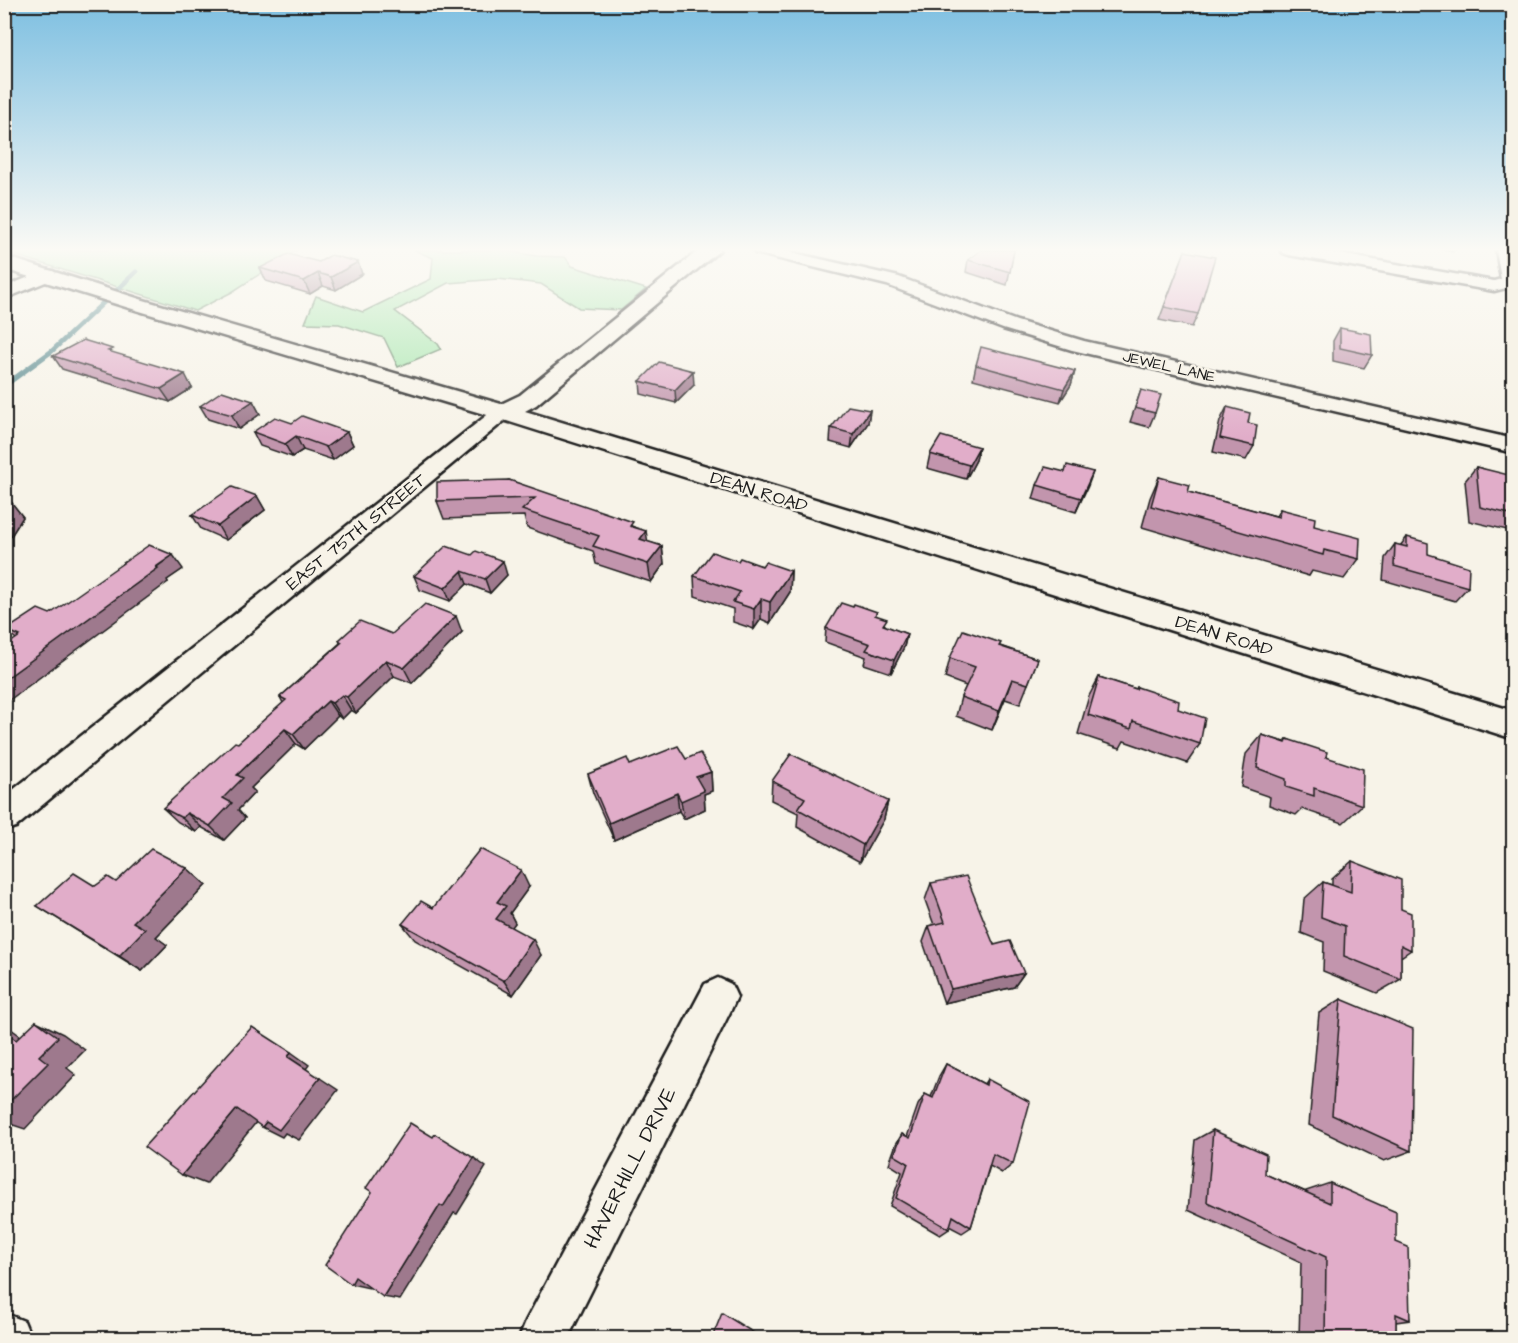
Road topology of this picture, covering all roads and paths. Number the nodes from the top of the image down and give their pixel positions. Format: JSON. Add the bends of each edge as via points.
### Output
{"nodes":[{"id":1,"x":166,"y":313,"type":"edge"},
{"id":2,"x":634,"y":313,"type":"edge"},
{"id":3,"x":979,"y":313,"type":"edge"},
{"id":4,"x":503,"y":412,"type":"junction"},
{"id":5,"x":1514,"y":446,"type":"edge"},
{"id":6,"x":1514,"y":725,"type":"edge"},
{"id":7,"x":4,"y":817,"type":"edge"},
{"id":8,"x":718,"y":998,"type":"dead end"},
{"id":9,"x":543,"y":1338,"type":"edge"}],
"edges":[{"from":1,"to":4,"type":"street","name":"DEAN ROAD"},
{"from":2,"to":4,"type":"street","name":"EAST 75TH STREET","via":[[528,400]]},
{"from":3,"to":5,"type":"street","name":"JEWEL LANE","via":[[1079,346]]},
{"from":4,"to":6,"type":"street","name":"DEAN ROAD"},
{"from":4,"to":7,"type":"street","name":"EAST 75TH STREET"},
{"from":8,"to":9,"type":"street","name":"HAVERHILL DRIVE"}]}
